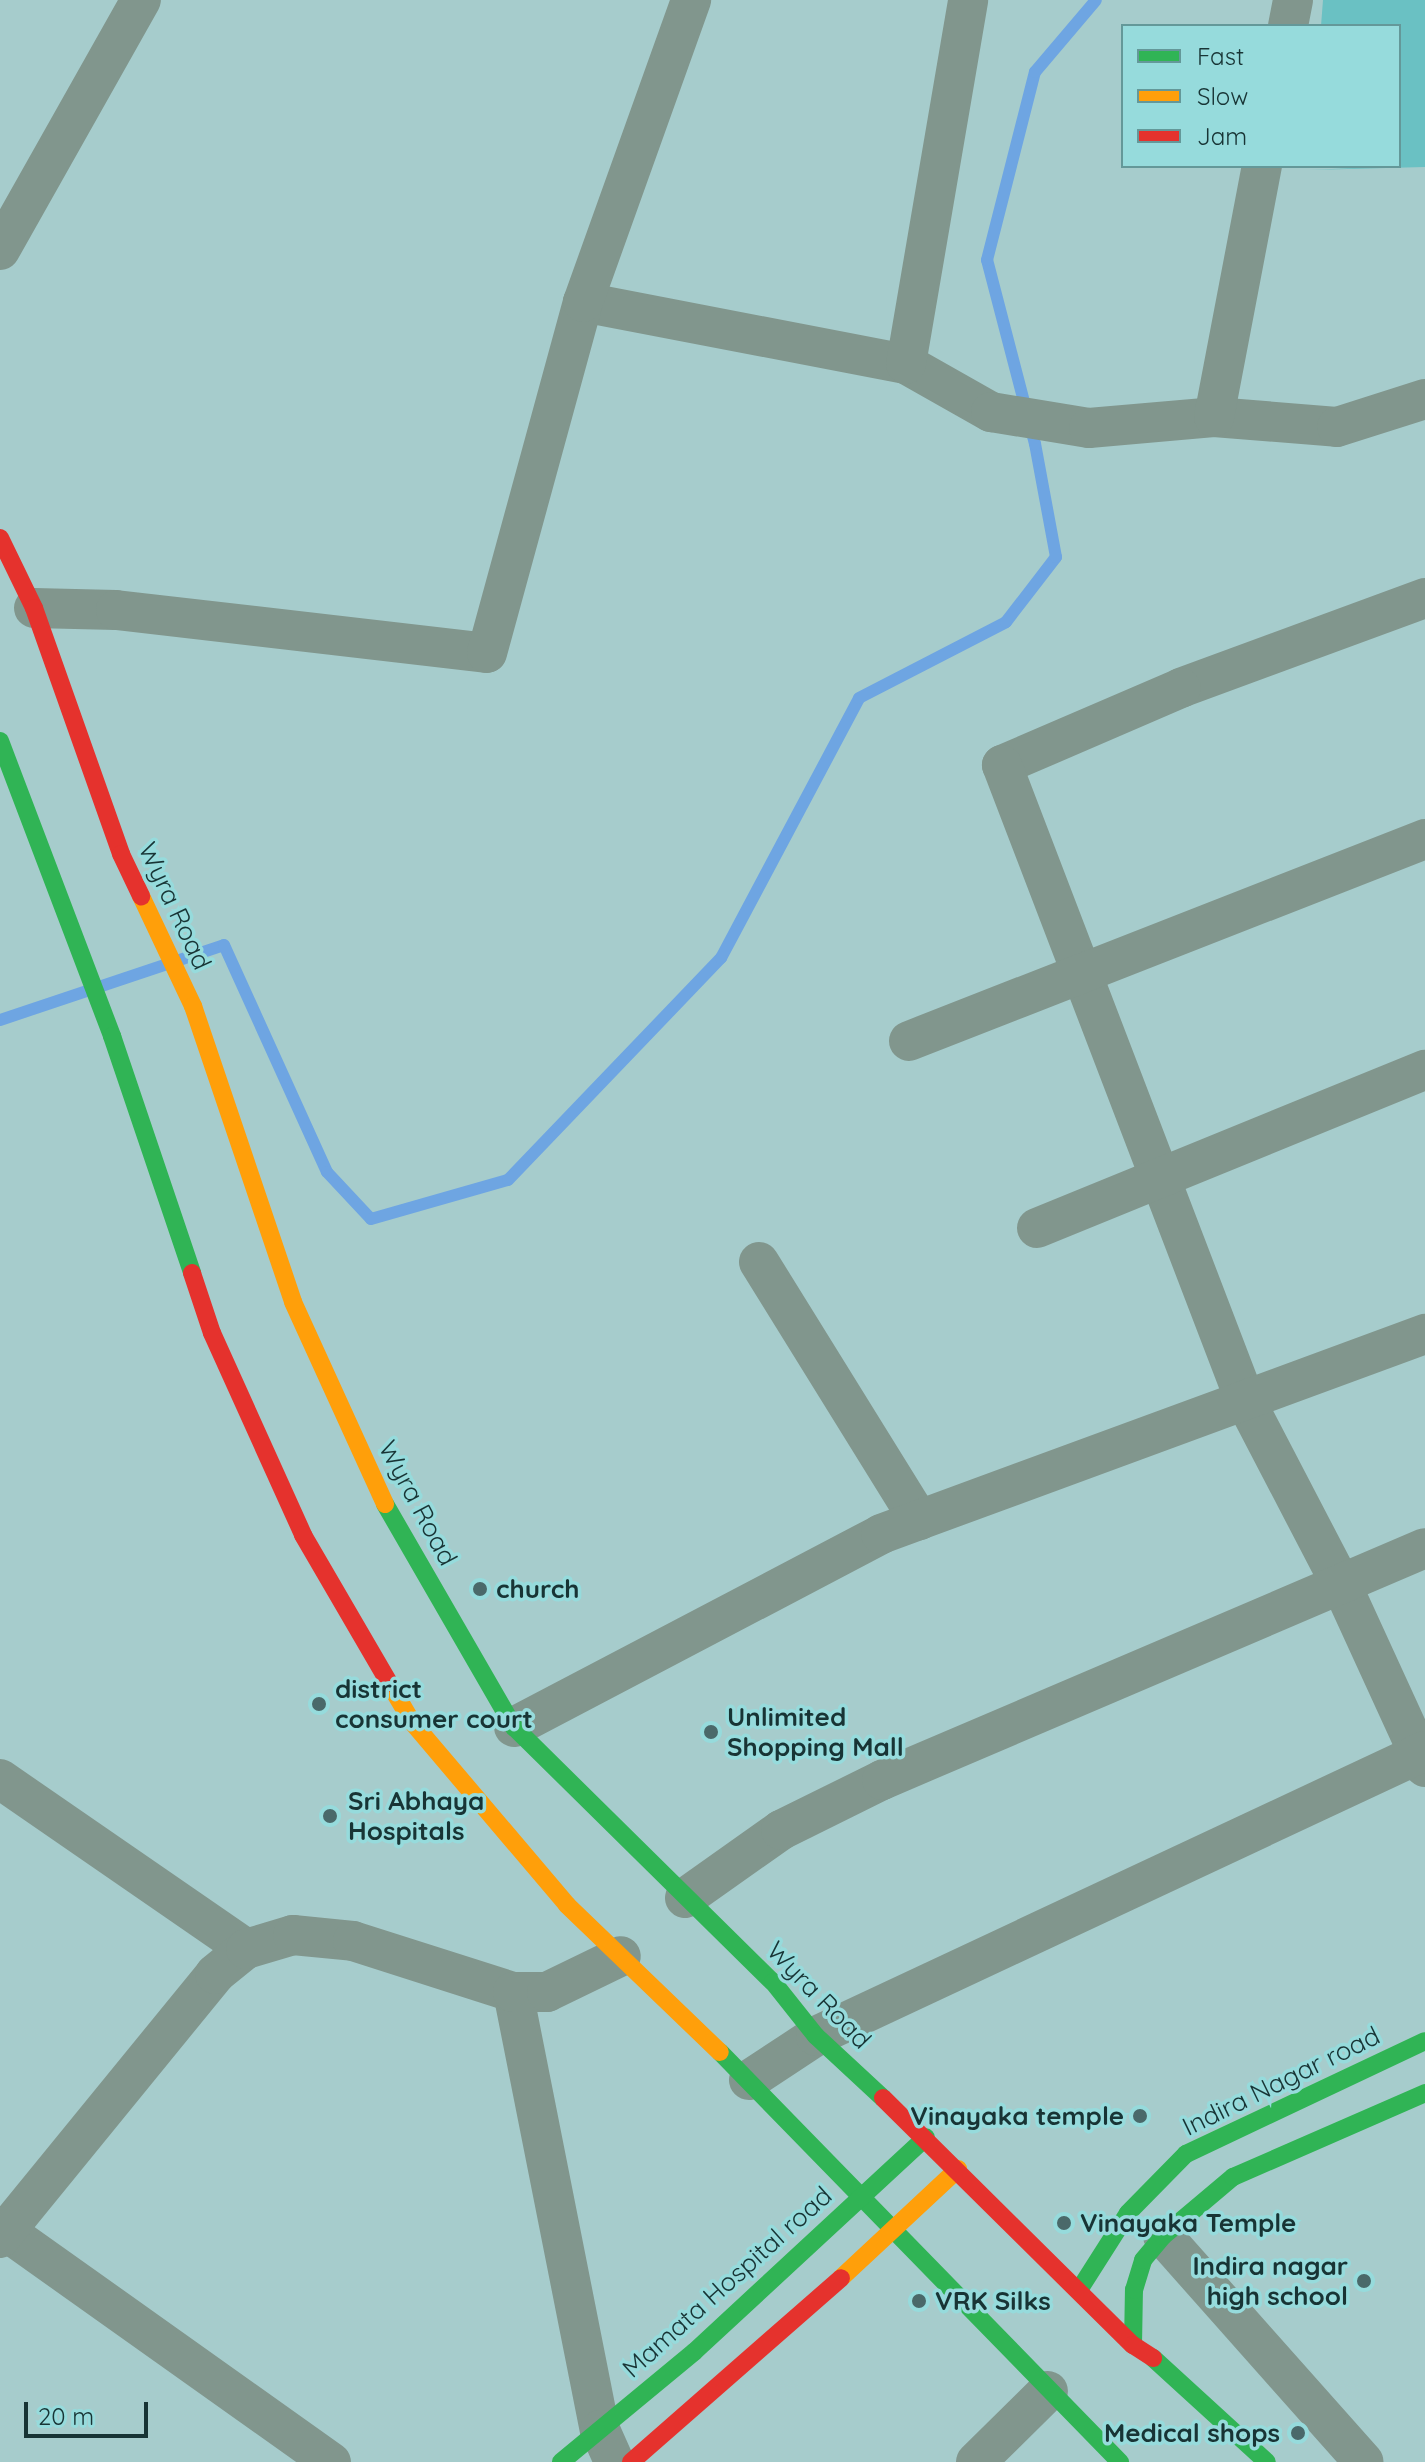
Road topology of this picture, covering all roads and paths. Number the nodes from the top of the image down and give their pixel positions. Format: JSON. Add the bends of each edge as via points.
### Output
{"nodes":[{"id":1,"x":141,"y":0,"type":"edge"},
{"id":2,"x":968,"y":0,"type":"edge"},
{"id":3,"x":1293,"y":0,"type":"edge"},
{"id":4,"x":680,"y":4,"type":"edge"},
{"id":5,"x":1288,"y":24,"type":"edge"},
{"id":6,"x":1262,"y":168,"type":"edge"},
{"id":7,"x":0,"y":250,"type":"edge"},
{"id":8,"x":583,"y":302,"type":"junction"},
{"id":9,"x":906,"y":364,"type":"junction"},
{"id":10,"x":1425,"y":399,"type":"edge"},
{"id":11,"x":1214,"y":417,"type":"junction"},
{"id":12,"x":0,"y":538,"type":"edge"},
{"id":13,"x":1425,"y":598,"type":"edge"},
{"id":14,"x":34,"y":608,"type":"junction"},
{"id":15,"x":0,"y":741,"type":"edge"},
{"id":16,"x":1425,"y":839,"type":"edge"},
{"id":17,"x":1084,"y":973,"type":"junction"},
{"id":18,"x":909,"y":1041,"type":"dead end"},
{"id":19,"x":1425,"y":1070,"type":"edge"},
{"id":20,"x":1164,"y":1179,"type":"junction"},
{"id":21,"x":1037,"y":1228,"type":"dead end"},
{"id":22,"x":759,"y":1262,"type":"dead end"},
{"id":23,"x":1425,"y":1334,"type":"edge"},
{"id":24,"x":1245,"y":1400,"type":"junction"},
{"id":25,"x":919,"y":1520,"type":"junction"},
{"id":26,"x":1425,"y":1548,"type":"edge"},
{"id":27,"x":1342,"y":1586,"type":"junction"},
{"id":28,"x":514,"y":1727,"type":"junction"},
{"id":29,"x":1423,"y":1757,"type":"edge"},
{"id":30,"x":0,"y":1779,"type":"edge"},
{"id":31,"x":685,"y":1898,"type":"junction"},
{"id":32,"x":246,"y":1949,"type":"junction"},
{"id":33,"x":621,"y":1956,"type":"junction"},
{"id":34,"x":513,"y":1992,"type":"junction"},
{"id":35,"x":816,"y":2036,"type":"junction"},
{"id":36,"x":1425,"y":2041,"type":"edge"},
{"id":37,"x":749,"y":2080,"type":"junction"},
{"id":38,"x":1425,"y":2093,"type":"edge"},
{"id":39,"x":926,"y":2137,"type":"junction"},
{"id":40,"x":958,"y":2169,"type":"junction"},
{"id":41,"x":862,"y":2195,"type":"junction"},
{"id":42,"x":896,"y":2230,"type":"junction"},
{"id":43,"x":2,"y":2232,"type":"edge"},
{"id":44,"x":1163,"y":2236,"type":"junction"},
{"id":45,"x":1079,"y":2290,"type":"junction"},
{"id":46,"x":1133,"y":2345,"type":"junction"},
{"id":47,"x":1048,"y":2391,"type":"junction"},
{"id":48,"x":607,"y":2446,"type":"edge"},
{"id":49,"x":331,"y":2462,"type":"edge"},
{"id":50,"x":561,"y":2462,"type":"edge"},
{"id":51,"x":631,"y":2462,"type":"edge"},
{"id":52,"x":976,"y":2462,"type":"edge"},
{"id":53,"x":1120,"y":2462,"type":"edge"},
{"id":54,"x":1267,"y":2462,"type":"edge"},
{"id":55,"x":1364,"y":2462,"type":"edge"}],
"edges":[{"from":1,"to":7,"type":"street"},
{"from":2,"to":9,"type":"street"},
{"from":3,"to":5,"type":"street"},
{"from":4,"to":8,"type":"street"},
{"from":6,"to":11,"type":"street"},
{"from":8,"to":9,"type":"street"},
{"from":8,"to":14,"type":"street","via":[[487,653],[116,610]]},
{"from":9,"to":11,"type":"street","via":[[991,412],[1089,428]]},
{"from":10,"to":11,"type":"street","via":[[1337,427]]},
{"from":12,"to":14,"type":"main road","name":"Wyra Road"},
{"from":13,"to":17,"type":"street","via":[[1181,688],[1002,765]]},
{"from":14,"to":28,"type":"main road","name":"Wyra Road","via":[[121,854],[193,1006],[293,1302],[380,1496]]},
{"from":15,"to":33,"type":"main road","via":[[112,1036],[212,1333],[303,1535],[412,1722],[567,1905]]},
{"from":16,"to":17,"type":"street"},
{"from":17,"to":18,"type":"street"},
{"from":17,"to":20,"type":"street"},
{"from":19,"to":20,"type":"street"},
{"from":20,"to":21,"type":"street"},
{"from":20,"to":24,"type":"street"},
{"from":22,"to":25,"type":"street"},
{"from":23,"to":24,"type":"street"},
{"from":24,"to":25,"type":"street"},
{"from":24,"to":27,"type":"street"},
{"from":25,"to":28,"type":"street","via":[[881,1534]]},
{"from":26,"to":27,"type":"street"},
{"from":27,"to":29,"type":"street"},
{"from":27,"to":31,"type":"street","via":[[882,1780],[781,1830]]},
{"from":28,"to":31,"type":"main road","name":"Wyra Road"},
{"from":29,"to":35,"type":"street"},
{"from":30,"to":32,"type":"street"},
{"from":31,"to":35,"type":"main road","name":"Wyra Road","via":[[773,1982]]},
{"from":32,"to":34,"type":"street","via":[[293,1935],[353,1941]]},
{"from":32,"to":43,"type":"street","via":[[215,1974]]},
{"from":33,"to":34,"type":"street","via":[[547,1992]]},
{"from":33,"to":37,"type":"main road"},
{"from":34,"to":48,"type":"street"},
{"from":35,"to":37,"type":"street"},
{"from":35,"to":39,"type":"main road","name":"Wyra Road"},
{"from":36,"to":45,"type":"main road","name":"Indira Nagar road","via":[[1186,2154],[1128,2213]]},
{"from":37,"to":41,"type":"main road"},
{"from":38,"to":44,"type":"main road","via":[[1233,2177]]},
{"from":39,"to":40,"type":"main road","name":"Wyra Road"},
{"from":39,"to":41,"type":"main road","name":"Mamata Hospital road"},
{"from":40,"to":42,"type":"main road"},
{"from":40,"to":45,"type":"main road","name":"Wyra Road"},
{"from":41,"to":42,"type":"main road"},
{"from":41,"to":48,"type":"main road","name":"Mamata Hospital road","via":[[694,2352]]},
{"from":42,"to":47,"type":"main road"},
{"from":42,"to":51,"type":"main road"},
{"from":43,"to":49,"type":"street"},
{"from":44,"to":46,"type":"main road","via":[[1143,2260],[1134,2290]]},
{"from":44,"to":55,"type":"street"},
{"from":45,"to":46,"type":"main road","name":"Wyra Road"},
{"from":46,"to":54,"type":"main road","name":"Wyra Road","via":[[1160,2362]]},
{"from":47,"to":52,"type":"street"},
{"from":47,"to":53,"type":"main road"},
{"from":48,"to":50,"type":"main road","name":"Mamata Hospital road"}]}
